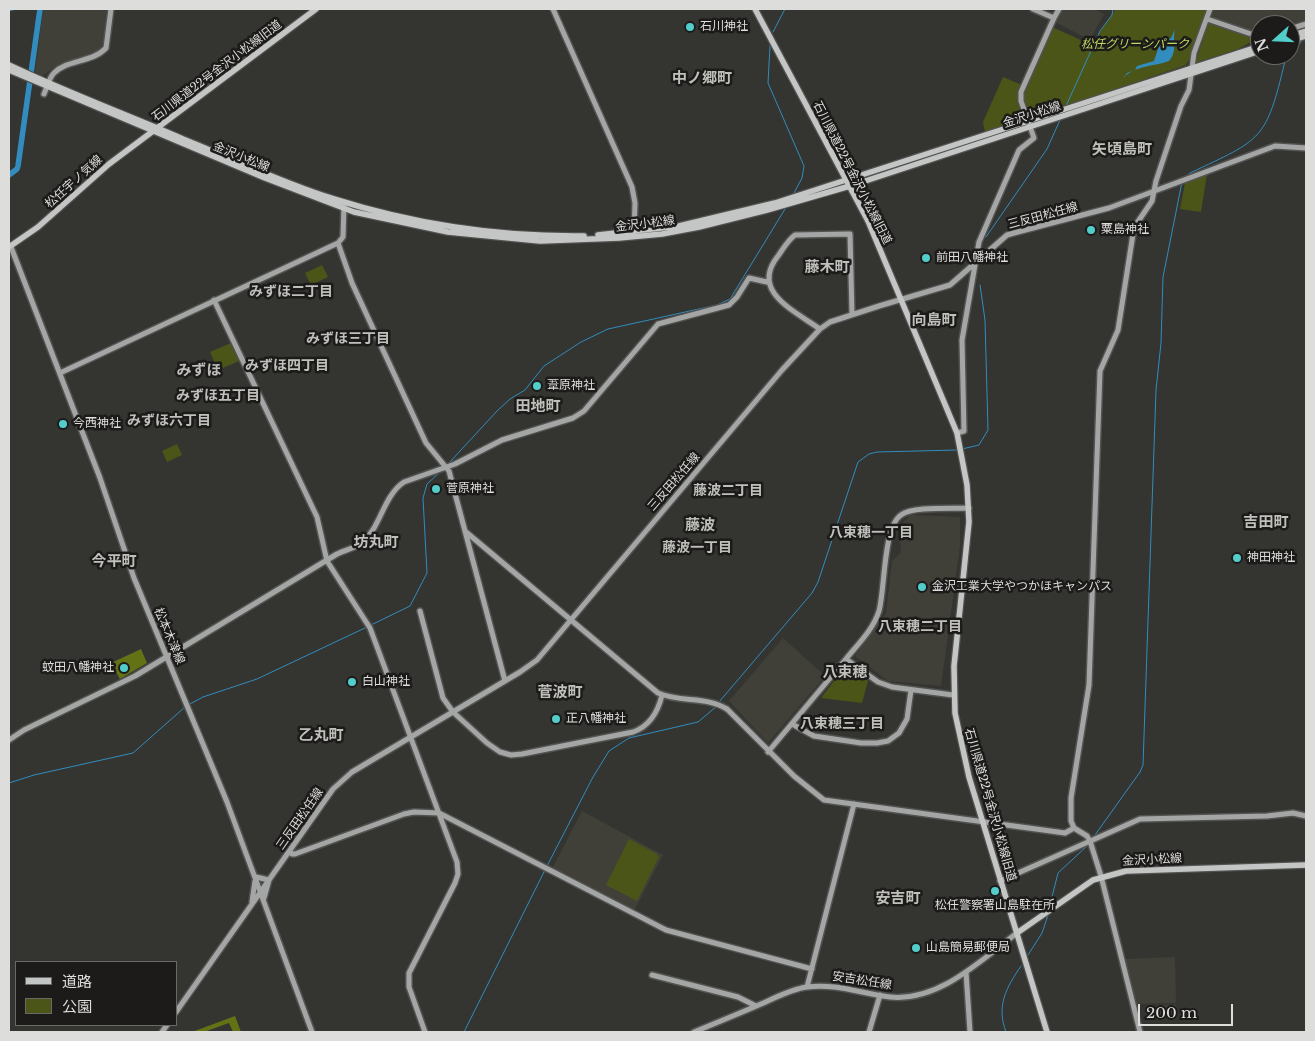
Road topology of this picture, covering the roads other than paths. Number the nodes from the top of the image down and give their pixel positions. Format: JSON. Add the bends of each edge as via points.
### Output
{"nodes":[{"id":1,"x":111,"y":9,"type":"edge"},
{"id":2,"x":316,"y":9,"type":"edge"},
{"id":3,"x":553,"y":9,"type":"edge"},
{"id":4,"x":756,"y":9,"type":"edge"},
{"id":5,"x":1033,"y":9,"type":"edge"},
{"id":6,"x":1059,"y":9,"type":"edge"},
{"id":7,"x":1210,"y":9,"type":"edge"},
{"id":8,"x":1054,"y":18,"type":"junction"},
{"id":9,"x":1207,"y":19,"type":"junction"},
{"id":10,"x":1250,"y":34,"type":"edge"},
{"id":11,"x":1250,"y":50,"type":"edge"},
{"id":12,"x":1250,"y":54,"type":"edge"},
{"id":13,"x":9,"y":65,"type":"edge"},
{"id":14,"x":9,"y":70,"type":"edge"},
{"id":15,"x":1191,"y":71,"type":"junction"},
{"id":16,"x":30,"y":77,"type":"junction"},
{"id":17,"x":47,"y":88,"type":"junction"},
{"id":18,"x":1030,"y":123,"type":"junction"},
{"id":19,"x":155,"y":130,"type":"junction"},
{"id":20,"x":1306,"y":148,"type":"edge"},
{"id":21,"x":849,"y":184,"type":"junction"},
{"id":22,"x":1156,"y":190,"type":"junction"},
{"id":23,"x":344,"y":205,"type":"junction"},
{"id":24,"x":634,"y":234,"type":"junction"},
{"id":25,"x":338,"y":243,"type":"junction"},
{"id":26,"x":10,"y":247,"type":"edge"},
{"id":27,"x":975,"y":264,"type":"junction"},
{"id":28,"x":767,"y":282,"type":"junction"},
{"id":29,"x":902,"y":299,"type":"junction"},
{"id":30,"x":214,"y":300,"type":"junction"},
{"id":31,"x":852,"y":314,"type":"junction"},
{"id":32,"x":820,"y":329,"type":"junction"},
{"id":33,"x":60,"y":373,"type":"junction"},
{"id":34,"x":957,"y":434,"type":"junction"},
{"id":35,"x":447,"y":467,"type":"junction"},
{"id":36,"x":969,"y":508,"type":"junction"},
{"id":37,"x":466,"y":532,"type":"junction"},
{"id":38,"x":327,"y":561,"type":"junction"},
{"id":39,"x":420,"y":611,"type":"dead end"},
{"id":40,"x":571,"y":621,"type":"junction"},
{"id":41,"x":166,"y":655,"type":"junction"},
{"id":42,"x":846,"y":658,"type":"junction"},
{"id":43,"x":505,"y":681,"type":"junction"},
{"id":44,"x":911,"y":690,"type":"junction"},
{"id":45,"x":662,"y":695,"type":"junction"},
{"id":46,"x":953,"y":695,"type":"junction"},
{"id":47,"x":453,"y":712,"type":"junction"},
{"id":48,"x":792,"y":724,"type":"junction"},
{"id":49,"x":411,"y":737,"type":"junction"},
{"id":50,"x":9,"y":740,"type":"edge"},
{"id":51,"x":768,"y":752,"type":"junction"},
{"id":52,"x":854,"y":804,"type":"junction"},
{"id":53,"x":439,"y":812,"type":"junction"},
{"id":54,"x":1306,"y":816,"type":"edge"},
{"id":55,"x":983,"y":820,"type":"junction"},
{"id":56,"x":1074,"y":828,"type":"junction"},
{"id":57,"x":1090,"y":841,"type":"junction"},
{"id":58,"x":290,"y":851,"type":"junction"},
{"id":59,"x":1306,"y":866,"type":"edge"},
{"id":60,"x":254,"y":875,"type":"junction"},
{"id":61,"x":1101,"y":876,"type":"junction"},
{"id":62,"x":270,"y":880,"type":"junction"},
{"id":63,"x":1000,"y":881,"type":"junction"},
{"id":64,"x":260,"y":892,"type":"junction"},
{"id":65,"x":252,"y":905,"type":"junction"},
{"id":66,"x":266,"y":905,"type":"junction"},
{"id":67,"x":1017,"y":933,"type":"junction"},
{"id":68,"x":812,"y":969,"type":"junction"},
{"id":69,"x":966,"y":972,"type":"junction"},
{"id":70,"x":652,"y":975,"type":"dead end"},
{"id":71,"x":807,"y":987,"type":"junction"},
{"id":72,"x":880,"y":995,"type":"junction"},
{"id":73,"x":756,"y":1006,"type":"junction"},
{"id":74,"x":178,"y":1009,"type":"edge"},
{"id":75,"x":312,"y":1032,"type":"edge"},
{"id":76,"x":425,"y":1032,"type":"edge"},
{"id":77,"x":694,"y":1032,"type":"edge"},
{"id":78,"x":869,"y":1032,"type":"edge"},
{"id":79,"x":970,"y":1032,"type":"edge"},
{"id":80,"x":1047,"y":1032,"type":"edge"},
{"id":81,"x":1140,"y":1032,"type":"edge"}],
"edges":[{"from":1,"to":17,"type":"street","via":[[106,48],[95,58],[59,69]]},
{"from":2,"to":19,"type":"main road","name":"石川県道22号金沢小松線旧道"},
{"from":3,"to":24,"type":"street","via":[[632,188]]},
{"from":4,"to":21,"type":"main road","name":"石川県道22号金沢小松線旧道"},
{"from":5,"to":8,"type":"street"},
{"from":6,"to":8,"type":"street"},
{"from":7,"to":9,"type":"street"},
{"from":8,"to":18,"type":"street","via":[[1021,92],[1021,101]]},
{"from":9,"to":10,"type":"street"},
{"from":9,"to":15,"type":"street"},
{"from":11,"to":15,"type":"main road","name":"金沢小松線"},
{"from":12,"to":15,"type":"main road","name":"金沢小松線"},
{"from":13,"to":16,"type":"main road"},
{"from":14,"to":16,"type":"main road"},
{"from":15,"to":18,"type":"main road","name":"金沢小松線"},
{"from":15,"to":22,"type":"street","via":[[1189,90],[1180,106],[1156,180]]},
{"from":16,"to":17,"type":"main road","name":"金沢小松線"},
{"from":17,"to":19,"type":"main road","name":"金沢小松線"},
{"from":18,"to":21,"type":"main road","name":"金沢小松線"},
{"from":18,"to":27,"type":"street","via":[[1034,138],[1019,150],[978,242]]},
{"from":19,"to":23,"type":"main road","name":"金沢小松線"},
{"from":19,"to":26,"type":"main road","name":"松任宇ノ気線"},
{"from":20,"to":22,"type":"street","name":"三反田松任線","via":[[1276,146]]},
{"from":21,"to":24,"type":"main road","name":"金沢小松線","via":[[717,223]]},
{"from":21,"to":29,"type":"main road","name":"石川県道22号金沢小松線旧道"},
{"from":22,"to":27,"type":"street","name":"三反田松任線","via":[[1109,208],[1007,235]]},
{"from":22,"to":56,"type":"street","via":[[1135,226],[1118,330],[1100,371],[1089,685],[1071,798]]},
{"from":23,"to":24,"type":"main road","name":"金沢小松線","via":[[406,224],[492,238],[540,241]]},
{"from":23,"to":25,"type":"street","via":[[343,237]]},
{"from":25,"to":30,"type":"street"},
{"from":25,"to":35,"type":"street","via":[[352,283],[426,443]]},
{"from":26,"to":33,"type":"street","name":"松本木津線"},
{"from":27,"to":29,"type":"street","name":"三反田松任線","via":[[950,286]]},
{"from":27,"to":34,"type":"street","via":[[962,340],[964,431]]},
{"from":28,"to":31,"type":"street","via":[[771,264],[795,235],[850,234]]},
{"from":28,"to":32,"type":"street","via":[[775,295]]},
{"from":28,"to":35,"type":"street","via":[[749,278],[728,305],[658,324],[578,415],[502,440]]},
{"from":29,"to":31,"type":"street","name":"三反田松任線"},
{"from":29,"to":34,"type":"main road","name":"石川県道22号金沢小松線旧道"},
{"from":30,"to":33,"type":"street"},
{"from":30,"to":38,"type":"street","via":[[317,516]]},
{"from":31,"to":32,"type":"street","name":"三反田松任線"},
{"from":32,"to":40,"type":"street","name":"三反田松任線"},
{"from":33,"to":41,"type":"street","name":"松本木津線","via":[[134,578]]},
{"from":34,"to":36,"type":"main road","name":"石川県道22号金沢小松線旧道"},
{"from":35,"to":37,"type":"street"},
{"from":35,"to":38,"type":"street","via":[[396,487],[376,526],[363,542]]},
{"from":36,"to":42,"type":"street","via":[[910,511],[900,515],[892,527],[879,611],[863,639]]},
{"from":36,"to":46,"type":"main road","name":"石川県道22号金沢小松線旧道","via":[[969,542]]},
{"from":37,"to":40,"type":"street"},
{"from":37,"to":43,"type":"street"},
{"from":38,"to":41,"type":"street"},
{"from":38,"to":49,"type":"street","via":[[369,627]]},
{"from":39,"to":47,"type":"street","via":[[443,698]]},
{"from":40,"to":43,"type":"street","name":"三反田松任線","via":[[537,660]]},
{"from":40,"to":45,"type":"street"},
{"from":41,"to":50,"type":"street","via":[[135,676]]},
{"from":41,"to":60,"type":"street","name":"松本木津線"},
{"from":42,"to":44,"type":"street","via":[[878,682]]},
{"from":42,"to":48,"type":"street"},
{"from":43,"to":47,"type":"street","name":"三反田松任線"},
{"from":44,"to":46,"type":"street"},
{"from":44,"to":48,"type":"street","via":[[907,719],[899,733],[888,741],[861,743],[814,736]]},
{"from":45,"to":47,"type":"street","via":[[653,717],[640,729],[616,737],[511,755],[500,752]]},
{"from":45,"to":51,"type":"street","via":[[719,704]]},
{"from":46,"to":55,"type":"main road","name":"石川県道22号金沢小松線旧道","via":[[959,739]]},
{"from":47,"to":49,"type":"street","name":"三反田松任線"},
{"from":48,"to":51,"type":"street"},
{"from":49,"to":53,"type":"street"},
{"from":49,"to":58,"type":"street","name":"三反田松任線","via":[[352,772],[333,789]]},
{"from":51,"to":52,"type":"street","via":[[819,797]]},
{"from":52,"to":55,"type":"street"},
{"from":52,"to":68,"type":"street"},
{"from":53,"to":58,"type":"street","via":[[404,814],[295,854]]},
{"from":53,"to":68,"type":"street","via":[[666,930]]},
{"from":53,"to":76,"type":"street","via":[[458,874],[409,973],[409,987]]},
{"from":54,"to":57,"type":"street","via":[[1293,813],[1143,819]]},
{"from":55,"to":56,"type":"street","via":[[1065,833]]},
{"from":55,"to":63,"type":"main road","name":"石川県道22号金沢小松線旧道"},
{"from":56,"to":57,"type":"street"},
{"from":57,"to":61,"type":"street"},
{"from":57,"to":63,"type":"street"},
{"from":58,"to":62,"type":"street","name":"三反田松任線"},
{"from":59,"to":61,"type":"main road","name":"金沢小松線","via":[[1126,871]]},
{"from":60,"to":62,"type":"street"},
{"from":60,"to":64,"type":"street","name":"松本木津線"},
{"from":60,"to":65,"type":"street"},
{"from":61,"to":67,"type":"main road","name":"金沢小松線"},
{"from":61,"to":81,"type":"street"},
{"from":62,"to":64,"type":"street","name":"三反田松任線"},
{"from":62,"to":66,"type":"street","via":[[265,893]]},
{"from":63,"to":67,"type":"main road","name":"石川県道22号金沢小松線旧道"},
{"from":64,"to":65,"type":"street","name":"三反田松任線"},
{"from":64,"to":66,"type":"street","name":"松本木津線"},
{"from":65,"to":66,"type":"street","via":[[258,900]]},
{"from":65,"to":74,"type":"street","name":"三反田松任線"},
{"from":66,"to":75,"type":"street","name":"松本木津線"},
{"from":67,"to":69,"type":"street","name":"安吉松任線"},
{"from":67,"to":80,"type":"main road","name":"石川県道22号金沢小松線旧道"},
{"from":68,"to":71,"type":"street"},
{"from":69,"to":72,"type":"street","name":"安吉松任線","via":[[921,994],[902,997]]},
{"from":69,"to":79,"type":"street"},
{"from":70,"to":73,"type":"street","via":[[738,997]]},
{"from":71,"to":72,"type":"street","name":"安吉松任線","via":[[833,987]]},
{"from":71,"to":73,"type":"street","name":"安吉松任線"},
{"from":72,"to":78,"type":"street"},
{"from":73,"to":77,"type":"street","name":"安吉松任線"}]}
